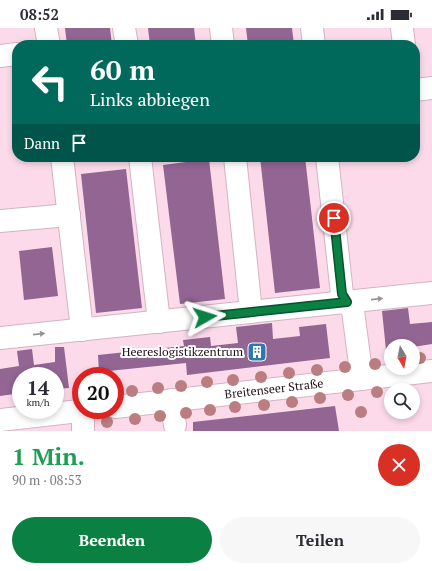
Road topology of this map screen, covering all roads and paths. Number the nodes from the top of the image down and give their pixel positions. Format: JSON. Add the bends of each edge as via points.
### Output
{"nodes":[{"id":1,"x":46,"y":28,"type":"edge"},
{"id":2,"x":124,"y":28,"type":"edge"},
{"id":3,"x":221,"y":28,"type":"edge"},
{"id":4,"x":312,"y":28,"type":"edge"},
{"id":5,"x":402,"y":28,"type":"edge"},
{"id":6,"x":48,"y":40,"type":"edge"},
{"id":7,"x":126,"y":40,"type":"edge"},
{"id":8,"x":222,"y":40,"type":"edge"},
{"id":9,"x":313,"y":40,"type":"edge"},
{"id":10,"x":403,"y":40,"type":"edge"},
{"id":11,"x":12,"y":55,"type":"edge"},
{"id":12,"x":0,"y":56,"type":"edge"},
{"id":13,"x":432,"y":88,"type":"edge"},
{"id":14,"x":420,"y":89,"type":"edge"},
{"id":15,"x":63,"y":162,"type":"edge"},
{"id":16,"x":141,"y":162,"type":"edge"},
{"id":17,"x":236,"y":162,"type":"edge"},
{"id":18,"x":327,"y":162,"type":"edge"},
{"id":19,"x":69,"y":215,"type":"junction"},
{"id":20,"x":0,"y":221,"type":"edge"},
{"id":21,"x":432,"y":293,"type":"edge"},
{"id":22,"x":347,"y":302,"type":"junction"},
{"id":23,"x":251,"y":312,"type":"junction"},
{"id":24,"x":159,"y":322,"type":"junction"},
{"id":25,"x":82,"y":330,"type":"junction"},
{"id":26,"x":0,"y":338,"type":"edge"},
{"id":27,"x":432,"y":371,"type":"edge"},
{"id":28,"x":362,"y":379,"type":"junction"},
{"id":29,"x":171,"y":400,"type":"junction"},
{"id":30,"x":124,"y":406,"type":"edge"},
{"id":31,"x":72,"y":417,"type":"edge"},
{"id":32,"x":0,"y":420,"type":"edge"},
{"id":33,"x":175,"y":425,"type":"dead end"}],
"edges":[{"from":1,"to":6,"type":"street"},
{"from":2,"to":7,"type":"street"},
{"from":3,"to":8,"type":"street"},
{"from":4,"to":9,"type":"street"},
{"from":5,"to":10,"type":"street"},
{"from":11,"to":12,"type":"street"},
{"from":13,"to":14,"type":"street"},
{"from":15,"to":19,"type":"street"},
{"from":16,"to":24,"type":"street"},
{"from":17,"to":23,"type":"street"},
{"from":18,"to":22,"type":"street","via":[[342,294]]},
{"from":19,"to":20,"type":"street"},
{"from":19,"to":25,"type":"street"},
{"from":22,"to":21,"type":"street","one_way":true},
{"from":22,"to":23,"type":"street"},
{"from":22,"to":28,"type":"street","via":[[353,310]]},
{"from":23,"to":24,"type":"street"},
{"from":24,"to":25,"type":"street"},
{"from":26,"to":25,"type":"street","one_way":true},
{"from":27,"to":28,"type":"street","name":"Breitenseer Straße"},
{"from":28,"to":29,"type":"street","name":"Breitenseer Straße"},
{"from":29,"to":30,"type":"street","name":"Breitenseer Straße"},
{"from":29,"to":33,"type":"street"},
{"from":31,"to":32,"type":"street"}]}
